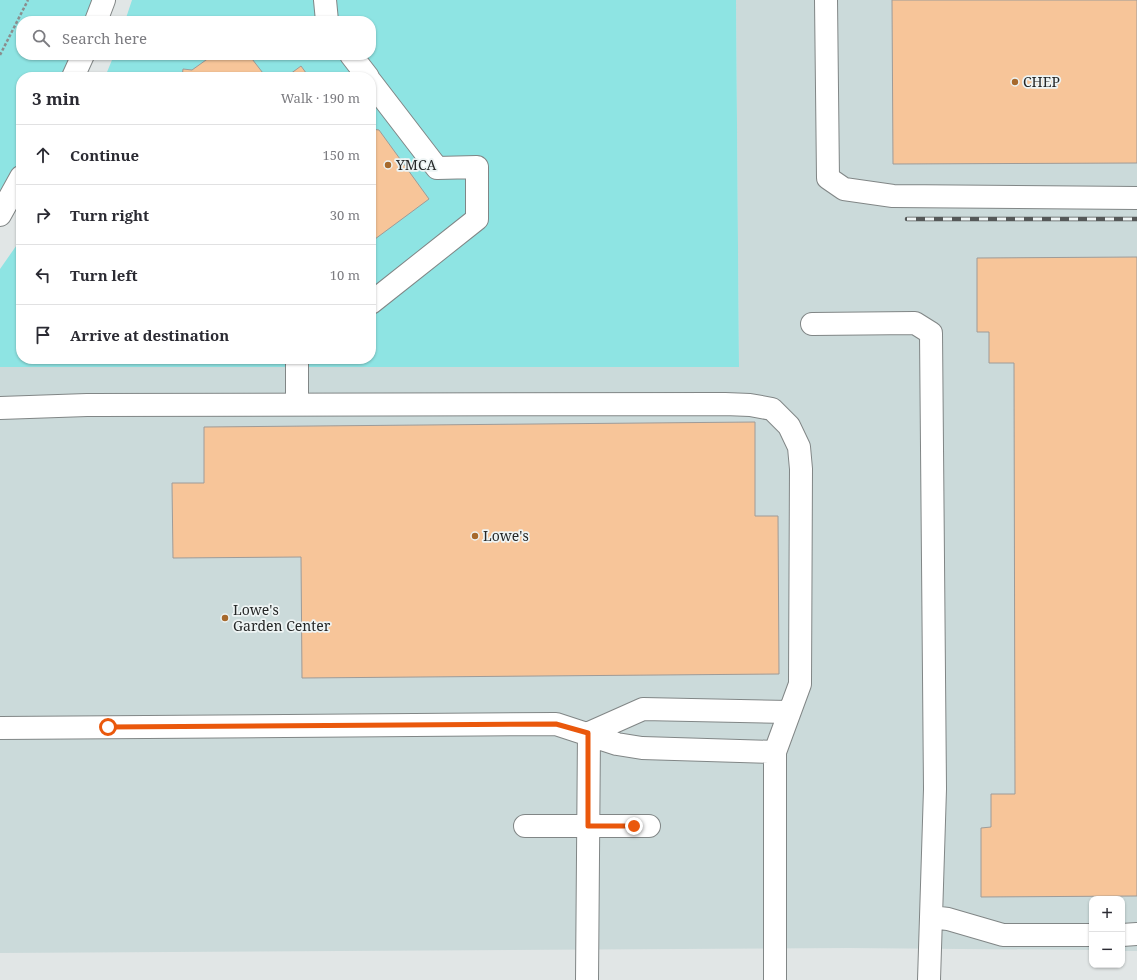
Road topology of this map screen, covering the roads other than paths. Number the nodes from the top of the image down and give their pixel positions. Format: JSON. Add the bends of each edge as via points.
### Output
{"nodes":[{"id":1,"x":104,"y":0,"type":"edge"},
{"id":2,"x":326,"y":0,"type":"edge"},
{"id":3,"x":826,"y":0,"type":"edge"},
{"id":4,"x":98,"y":16,"type":"edge"},
{"id":5,"x":327,"y":16,"type":"edge"},
{"id":6,"x":81,"y":60,"type":"edge"},
{"id":7,"x":355,"y":60,"type":"edge"},
{"id":8,"x":75,"y":72,"type":"edge"},
{"id":9,"x":364,"y":72,"type":"edge"},
{"id":10,"x":376,"y":88,"type":"edge"},
{"id":11,"x":16,"y":186,"type":"edge"},
{"id":12,"x":1137,"y":198,"type":"edge"},
{"id":13,"x":0,"y":215,"type":"edge"},
{"id":14,"x":376,"y":299,"type":"edge"},
{"id":15,"x":812,"y":324,"type":"dead end"},
{"id":16,"x":297,"y":364,"type":"edge"},
{"id":17,"x":297,"y":404,"type":"junction"},
{"id":18,"x":0,"y":408,"type":"edge"},
{"id":19,"x":790,"y":712,"type":"junction"},
{"id":20,"x":0,"y":728,"type":"edge"},
{"id":21,"x":588,"y":733,"type":"junction"},
{"id":22,"x":775,"y":752,"type":"junction"},
{"id":23,"x":525,"y":826,"type":"dead end"},
{"id":24,"x":588,"y":826,"type":"junction"},
{"id":25,"x":649,"y":826,"type":"dead end"},
{"id":26,"x":931,"y":917,"type":"junction"},
{"id":27,"x":1137,"y":934,"type":"edge"},
{"id":28,"x":1089,"y":935,"type":"edge"},
{"id":29,"x":1125,"y":935,"type":"edge"},
{"id":30,"x":587,"y":980,"type":"edge"},
{"id":31,"x":775,"y":980,"type":"edge"},
{"id":32,"x":929,"y":980,"type":"edge"}],
"edges":[{"from":1,"to":4,"type":"main road"},
{"from":2,"to":5,"type":"main road"},
{"from":3,"to":12,"type":"main road","via":[[828,178],[844,189],[893,196]]},
{"from":6,"to":8,"type":"main road"},
{"from":7,"to":9,"type":"main road"},
{"from":10,"to":14,"type":"main road","via":[[438,168],[477,167],[477,219]]},
{"from":11,"to":13,"type":"main road"},
{"from":15,"to":26,"type":"main road","via":[[915,323],[931,334],[935,789]]},
{"from":16,"to":17,"type":"main road"},
{"from":17,"to":18,"type":"main road"},
{"from":17,"to":19,"type":"main road","via":[[725,404],[772,409],[789,426],[799,447],[801,469],[800,684]]},
{"from":19,"to":21,"type":"main road","via":[[642,709]]},
{"from":19,"to":22,"type":"main road"},
{"from":20,"to":21,"type":"main road","via":[[556,724]]},
{"from":21,"to":22,"type":"main road","via":[[617,744],[642,748]]},
{"from":21,"to":24,"type":"main road"},
{"from":22,"to":31,"type":"main road"},
{"from":23,"to":24,"type":"main road"},
{"from":24,"to":25,"type":"main road"},
{"from":24,"to":30,"type":"main road"},
{"from":26,"to":28,"type":"main road","via":[[948,919],[1003,936]]},
{"from":26,"to":32,"type":"main road"},
{"from":27,"to":29,"type":"main road"}]}
